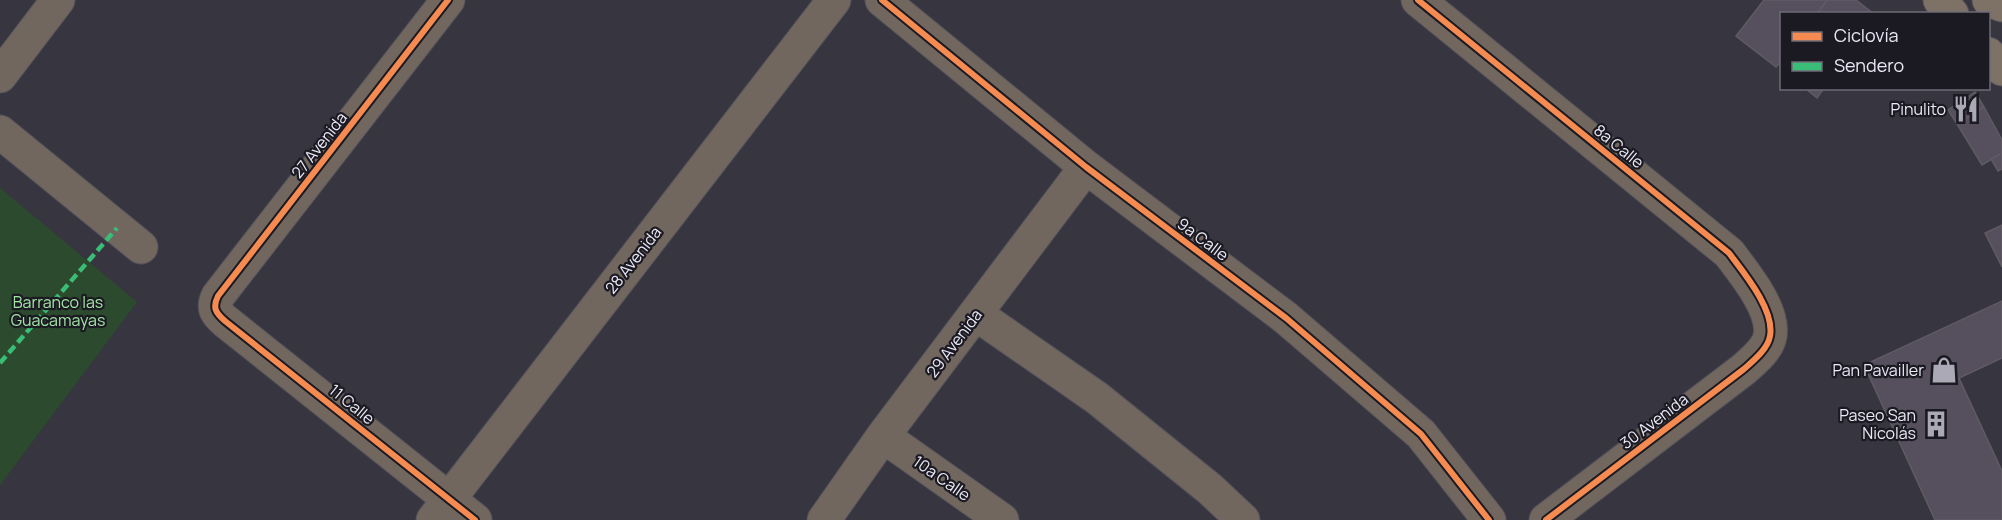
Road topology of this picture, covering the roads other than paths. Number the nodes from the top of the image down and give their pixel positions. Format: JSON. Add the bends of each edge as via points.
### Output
{"nodes":[{"id":1,"x":58,"y":0,"type":"edge"},
{"id":2,"x":448,"y":0,"type":"edge"},
{"id":3,"x":834,"y":0,"type":"edge"},
{"id":4,"x":882,"y":0,"type":"edge"},
{"id":5,"x":1418,"y":0,"type":"edge"},
{"id":6,"x":1940,"y":0,"type":"edge"},
{"id":7,"x":1989,"y":0,"type":"edge"},
{"id":8,"x":2002,"y":5,"type":"edge"},
{"id":9,"x":1950,"y":12,"type":"edge"},
{"id":10,"x":1990,"y":55,"type":"edge"},
{"id":11,"x":2002,"y":69,"type":"edge"},
{"id":12,"x":0,"y":76,"type":"edge"},
{"id":13,"x":0,"y":132,"type":"edge"},
{"id":14,"x":1086,"y":167,"type":"junction"},
{"id":15,"x":141,"y":247,"type":"dead end"},
{"id":16,"x":214,"y":307,"type":"joint"},
{"id":17,"x":976,"y":314,"type":"junction"},
{"id":18,"x":1770,"y":336,"type":"joint"},
{"id":19,"x":883,"y":436,"type":"junction"},
{"id":20,"x":441,"y":510,"type":"edge"},
{"id":21,"x":475,"y":520,"type":"edge"},
{"id":22,"x":824,"y":520,"type":"edge"},
{"id":23,"x":1002,"y":520,"type":"edge"},
{"id":24,"x":1243,"y":520,"type":"edge"},
{"id":25,"x":1489,"y":520,"type":"edge"},
{"id":26,"x":1546,"y":520,"type":"edge"}],
"edges":[{"from":1,"to":12,"type":"street"},
{"from":2,"to":16,"type":"street","name":"27 Avenida","via":[[218,296]]},
{"from":3,"to":20,"type":"street","name":"28 Avenida"},
{"from":4,"to":14,"type":"street","name":"9a Calle"},
{"from":5,"to":18,"type":"street","name":"8a Calle","via":[[1729,253],[1765,308]]},
{"from":6,"to":9,"type":"main road"},
{"from":7,"to":8,"type":"main road"},
{"from":10,"to":11,"type":"main road"},
{"from":13,"to":15,"type":"street"},
{"from":14,"to":17,"type":"street","name":"29 Avenida"},
{"from":14,"to":25,"type":"street","name":"9a Calle","via":[[1286,318],[1412,426]]},
{"from":16,"to":20,"type":"street","name":"11 Calle","via":[[218,315]]},
{"from":17,"to":19,"type":"street","name":"29 Avenida"},
{"from":17,"to":24,"type":"street","via":[[1097,398]]},
{"from":18,"to":26,"type":"street","name":"30 Avenida","via":[[1744,369]]},
{"from":19,"to":22,"type":"street","name":"29 Avenida"},
{"from":19,"to":23,"type":"street","name":"10a Calle"},
{"from":20,"to":21,"type":"street","name":"11 Calle"}]}
